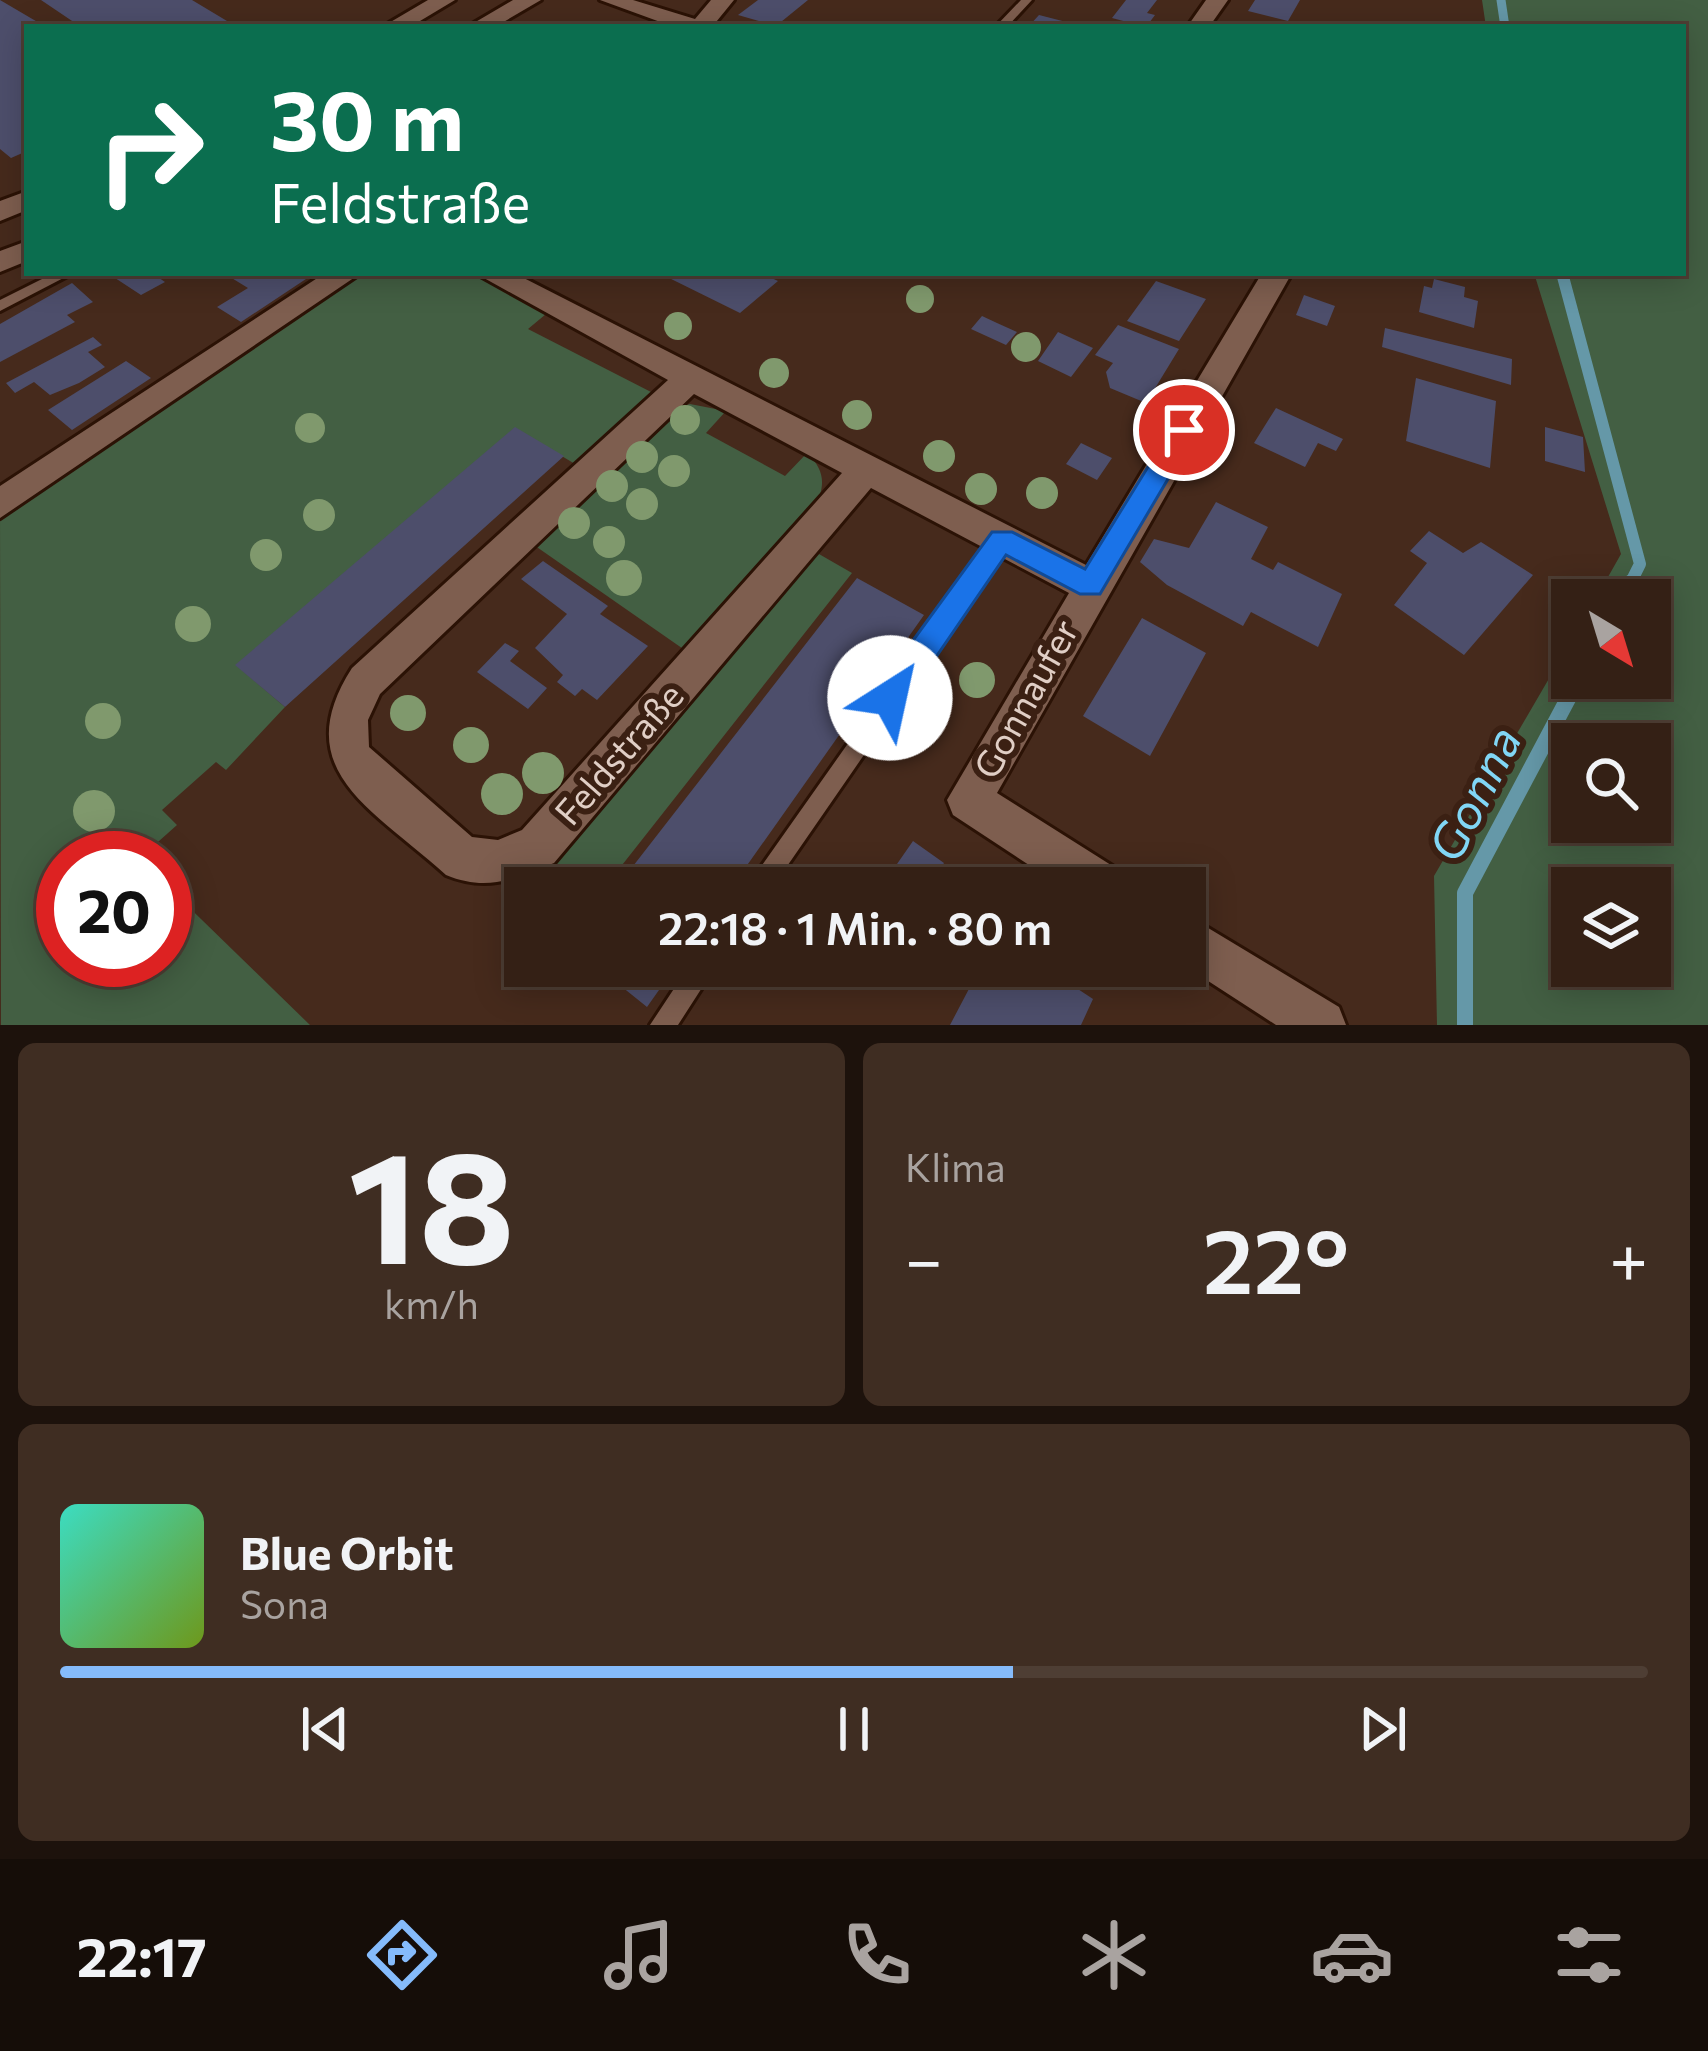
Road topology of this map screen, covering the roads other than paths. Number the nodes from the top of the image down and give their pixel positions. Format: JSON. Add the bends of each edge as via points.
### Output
{"nodes":[{"id":1,"x":444,"y":0,"type":"edge"},
{"id":2,"x":530,"y":0,"type":"edge"},
{"id":3,"x":611,"y":0,"type":"edge"},
{"id":4,"x":723,"y":0,"type":"edge"},
{"id":5,"x":1027,"y":0,"type":"edge"},
{"id":6,"x":399,"y":24,"type":"edge"},
{"id":7,"x":484,"y":24,"type":"edge"},
{"id":8,"x":689,"y":24,"type":"edge"},
{"id":9,"x":702,"y":24,"type":"edge"},
{"id":10,"x":1004,"y":24,"type":"edge"},
{"id":11,"x":60,"y":276,"type":"edge"},
{"id":12,"x":342,"y":276,"type":"edge"},
{"id":13,"x":496,"y":276,"type":"edge"},
{"id":14,"x":1275,"y":276,"type":"edge"},
{"id":15,"x":0,"y":306,"type":"edge"},
{"id":16,"x":690,"y":378,"type":"junction"},
{"id":17,"x":866,"y":469,"type":"junction"},
{"id":18,"x":0,"y":504,"type":"edge"},
{"id":19,"x":1002,"y":540,"type":"junction"},
{"id":20,"x":1090,"y":586,"type":"junction"},
{"id":21,"x":773,"y":867,"type":"edge"},
{"id":22,"x":1073,"y":867,"type":"edge"},
{"id":23,"x":1206,"y":951,"type":"edge"},
{"id":24,"x":689,"y":987,"type":"edge"},
{"id":25,"x":663,"y":1025,"type":"edge"},
{"id":26,"x":1321,"y":1025,"type":"edge"}],
"edges":[{"from":1,"to":6,"type":"street"},
{"from":2,"to":7,"type":"street"},
{"from":3,"to":8,"type":"street"},
{"from":4,"to":9,"type":"street"},
{"from":5,"to":10,"type":"lane"},
{"from":11,"to":15,"type":"lane"},
{"from":12,"to":18,"type":"street"},
{"from":13,"to":16,"type":"street"},
{"from":14,"to":20,"type":"street","name":"Gonnaufer"},
{"from":16,"to":17,"type":"street"},
{"from":16,"to":17,"type":"street","name":"Feldstraße","via":[[366,680],[346,715],[353,761],[462,859],[498,862],[538,847]]},
{"from":17,"to":19,"type":"street"},
{"from":19,"to":20,"type":"street"},
{"from":19,"to":21,"type":"lane"},
{"from":20,"to":22,"type":"street","name":"Gonnaufer","via":[[969,800]]},
{"from":23,"to":26,"type":"street"},
{"from":24,"to":25,"type":"lane"}]}
